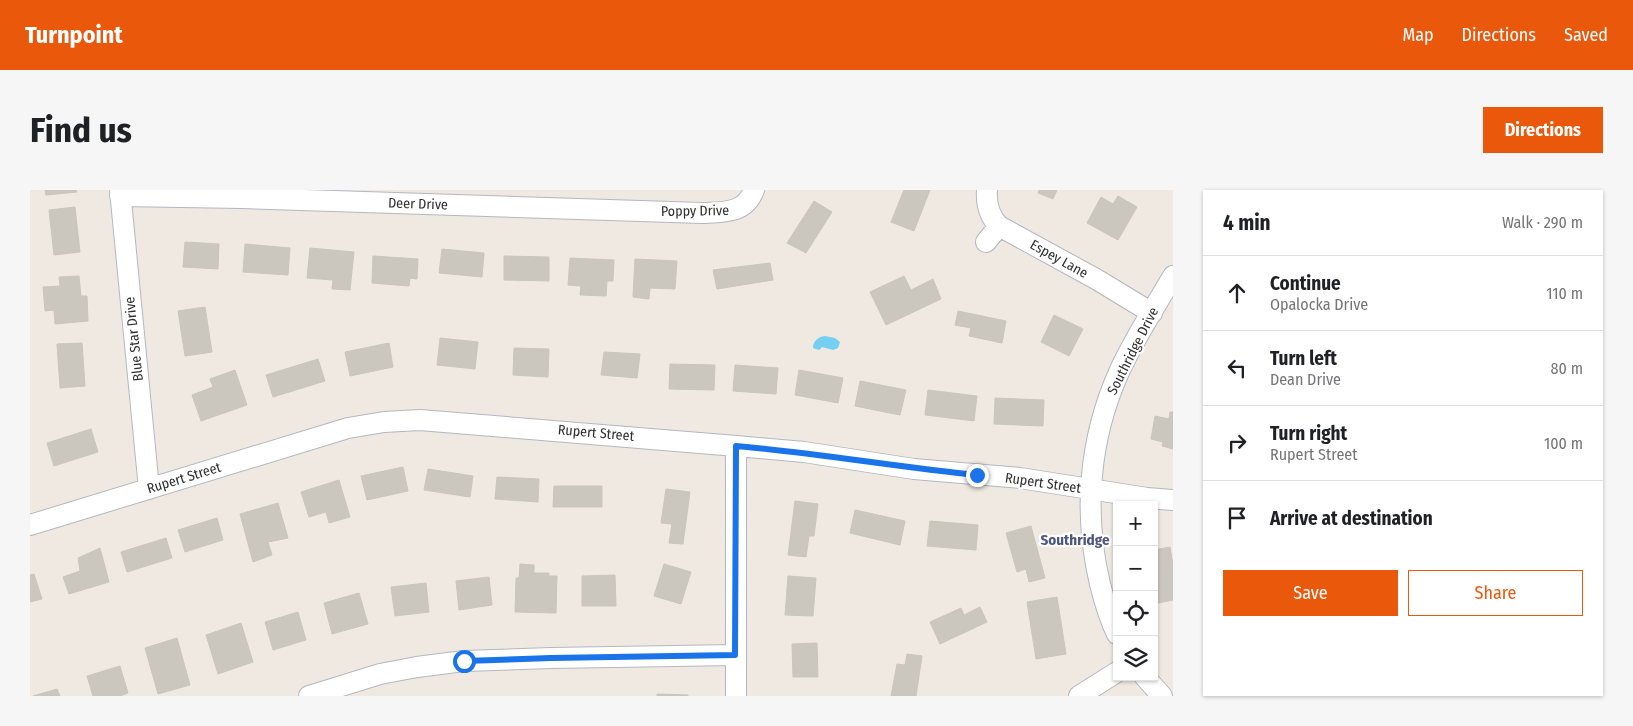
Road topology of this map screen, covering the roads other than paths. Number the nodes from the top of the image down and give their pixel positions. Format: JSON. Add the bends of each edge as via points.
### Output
{"nodes":[{"id":1,"x":754,"y":190,"type":"edge"},
{"id":2,"x":987,"y":190,"type":"edge"},
{"id":3,"x":120,"y":193,"type":"edge"},
{"id":4,"x":626,"y":211,"type":"joint"},
{"id":5,"x":999,"y":226,"type":"junction"},
{"id":6,"x":986,"y":242,"type":"dead end"},
{"id":7,"x":1173,"y":276,"type":"edge"},
{"id":8,"x":1152,"y":313,"type":"junction"},
{"id":9,"x":736,"y":446,"type":"junction"},
{"id":10,"x":149,"y":489,"type":"junction"},
{"id":11,"x":1090,"y":489,"type":"junction"},
{"id":12,"x":1173,"y":500,"type":"edge"},
{"id":13,"x":30,"y":525,"type":"edge"},
{"id":14,"x":1113,"y":623,"type":"edge"},
{"id":15,"x":735,"y":655,"type":"junction"},
{"id":16,"x":1113,"y":675,"type":"edge"},
{"id":17,"x":1148,"y":681,"type":"edge"},
{"id":18,"x":309,"y":696,"type":"edge"},
{"id":19,"x":736,"y":696,"type":"edge"},
{"id":20,"x":1079,"y":696,"type":"edge"},
{"id":21,"x":1162,"y":696,"type":"edge"}],
"edges":[{"from":1,"to":4,"type":"street","name":"Poppy Drive","via":[[743,205],[731,212]]},
{"from":2,"to":5,"type":"street","via":[[989,212]]},
{"from":3,"to":4,"type":"street","name":"Deer Drive"},
{"from":3,"to":10,"type":"street","name":"Blue Star Drive"},
{"from":5,"to":6,"type":"street"},
{"from":5,"to":8,"type":"street","name":"Espey Lane"},
{"from":7,"to":8,"type":"street","name":"Southridge Drive"},
{"from":8,"to":11,"type":"street","name":"Southridge Drive","via":[[1119,371],[1106,405],[1096,441]]},
{"from":9,"to":10,"type":"street","name":"Rupert Street","via":[[420,420],[384,422],[348,428]]},
{"from":9,"to":11,"type":"street","name":"Rupert Street"},
{"from":9,"to":15,"type":"street"},
{"from":10,"to":13,"type":"street","name":"Rupert Street"},
{"from":11,"to":12,"type":"street","name":"Rupert Street"},
{"from":11,"to":14,"type":"street","name":"Southridge Drive","via":[[1094,562]]},
{"from":15,"to":18,"type":"street","via":[[464,661],[380,674]]},
{"from":15,"to":19,"type":"street"},
{"from":16,"to":20,"type":"street"},
{"from":17,"to":21,"type":"street"}]}
